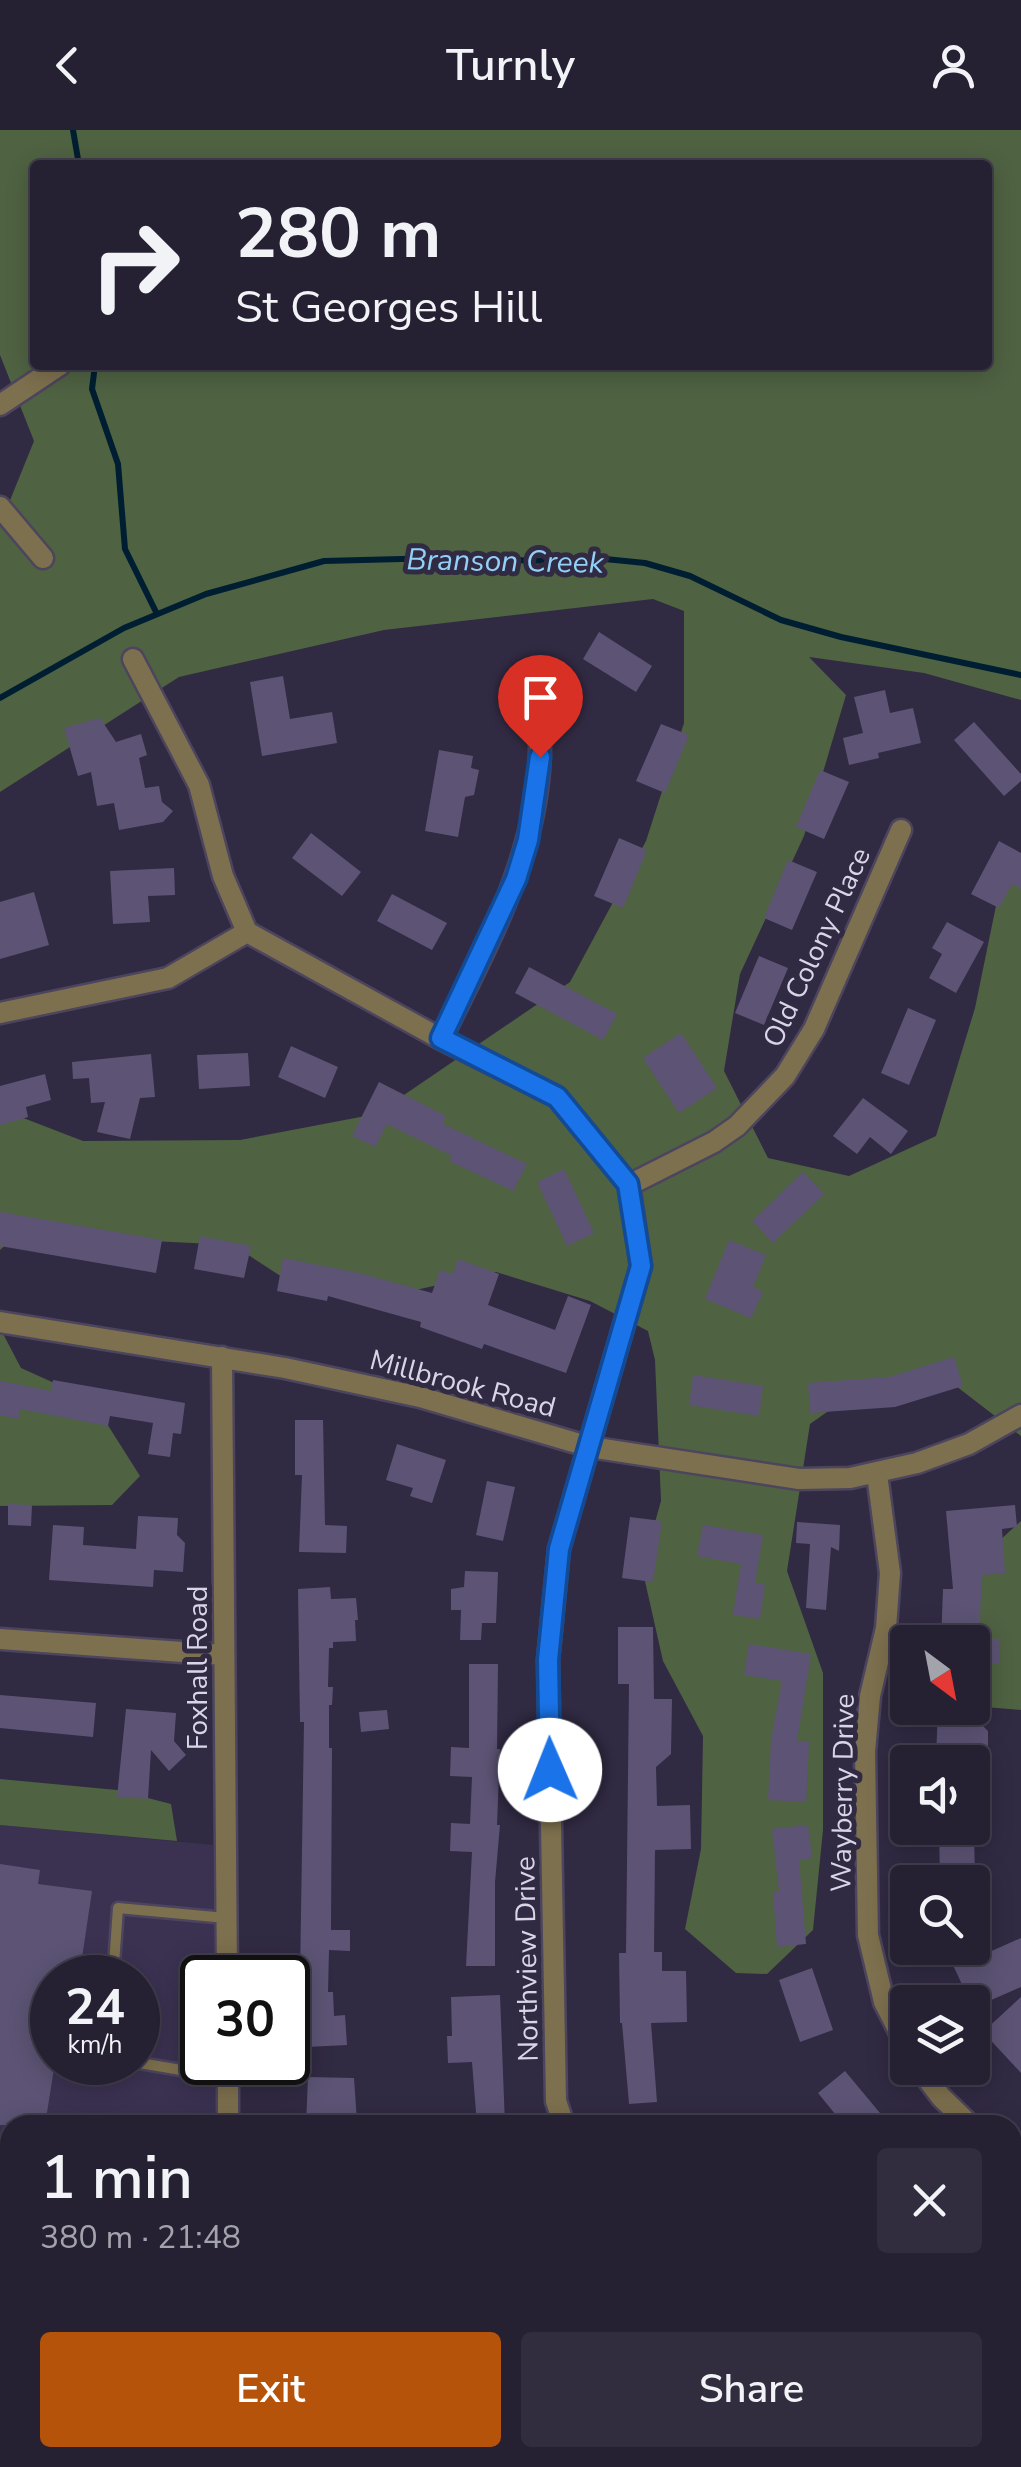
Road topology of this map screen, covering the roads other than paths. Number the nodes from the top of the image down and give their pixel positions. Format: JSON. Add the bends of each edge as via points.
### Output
{"nodes":[{"id":1,"x":52,"y":370,"type":"edge"},
{"id":2,"x":0,"y":405,"type":"edge"},
{"id":3,"x":0,"y":507,"type":"edge"},
{"id":4,"x":43,"y":558,"type":"dead end"},
{"id":5,"x":133,"y":659,"type":"dead end"},
{"id":6,"x":540,"y":744,"type":"dead end"},
{"id":7,"x":901,"y":830,"type":"dead end"},
{"id":8,"x":247,"y":932,"type":"junction"},
{"id":9,"x":0,"y":1012,"type":"edge"},
{"id":10,"x":441,"y":1038,"type":"junction"},
{"id":11,"x":628,"y":1184,"type":"junction"},
{"id":12,"x":0,"y":1322,"type":"edge"},
{"id":13,"x":222,"y":1357,"type":"junction"},
{"id":14,"x":1021,"y":1416,"type":"edge"},
{"id":15,"x":590,"y":1447,"type":"junction"},
{"id":16,"x":877,"y":1474,"type":"junction"},
{"id":17,"x":0,"y":1639,"type":"edge"},
{"id":18,"x":224,"y":1655,"type":"junction"},
{"id":19,"x":226,"y":1918,"type":"junction"},
{"id":20,"x":115,"y":1955,"type":"edge"},
{"id":21,"x":227,"y":1955,"type":"edge"},
{"id":22,"x":890,"y":2014,"type":"edge"},
{"id":23,"x":228,"y":2085,"type":"edge"},
{"id":24,"x":932,"y":2085,"type":"edge"},
{"id":25,"x":228,"y":2115,"type":"edge"},
{"id":26,"x":561,"y":2115,"type":"edge"},
{"id":27,"x":960,"y":2115,"type":"edge"}],
"edges":[{"from":1,"to":2,"type":"street"},
{"from":3,"to":4,"type":"street"},
{"from":5,"to":8,"type":"street","via":[[198,785],[223,876]]},
{"from":6,"to":10,"type":"street","via":[[536,798],[516,879]]},
{"from":7,"to":11,"type":"street","name":"Old Colony Place","via":[[814,1029],[785,1076],[714,1142]]},
{"from":8,"to":9,"type":"street","via":[[168,978]]},
{"from":8,"to":10,"type":"street"},
{"from":10,"to":11,"type":"street","via":[[557,1097]]},
{"from":11,"to":15,"type":"street","name":"Northview Drive","via":[[641,1266]]},
{"from":12,"to":13,"type":"street","name":"Millbrook Road"},
{"from":13,"to":15,"type":"street","name":"Millbrook Road","via":[[420,1396]]},
{"from":13,"to":18,"type":"street","name":"Foxhall Road"},
{"from":14,"to":16,"type":"street","name":"Millbrook Road","via":[[969,1444]]},
{"from":15,"to":16,"type":"street","name":"Millbrook Road","via":[[799,1479]]},
{"from":15,"to":26,"type":"street","name":"Northview Drive","via":[[559,1549],[548,1660]]},
{"from":16,"to":22,"type":"street","name":"Wayberry Drive","via":[[890,1573],[865,1751],[868,1935]]},
{"from":17,"to":18,"type":"street"},
{"from":18,"to":19,"type":"street","name":"Foxhall Road"},
{"from":19,"to":20,"type":"lane","via":[[118,1908]]},
{"from":19,"to":21,"type":"street","name":"Foxhall Road"},
{"from":23,"to":25,"type":"street"},
{"from":24,"to":27,"type":"street"}]}
